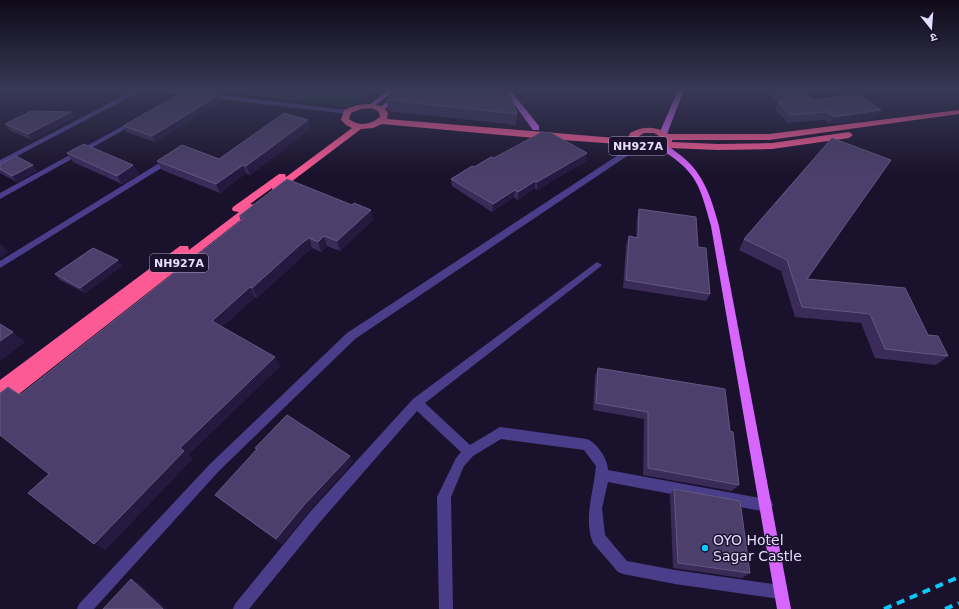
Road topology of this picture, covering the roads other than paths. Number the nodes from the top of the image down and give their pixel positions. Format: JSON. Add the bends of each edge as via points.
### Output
{"nodes":[{"id":1,"x":85,"y":118,"type":"edge"},
{"id":2,"x":140,"y":118,"type":"edge"},
{"id":3,"x":345,"y":118,"type":"edge"},
{"id":4,"x":378,"y":118,"type":"edge"},
{"id":5,"x":408,"y":118,"type":"edge"},
{"id":6,"x":423,"y":118,"type":"edge"},
{"id":7,"x":529,"y":118,"type":"edge"},
{"id":8,"x":673,"y":118,"type":"edge"},
{"id":9,"x":910,"y":118,"type":"edge"},
{"id":10,"x":959,"y":120,"type":"edge"},
{"id":11,"x":354,"y":126,"type":"junction"},
{"id":12,"x":536,"y":128,"type":"junction"},
{"id":13,"x":635,"y":141,"type":"junction"},
{"id":14,"x":666,"y":141,"type":"junction"},
{"id":15,"x":179,"y":155,"type":"edge"},
{"id":16,"x":0,"y":163,"type":"edge"},
{"id":17,"x":0,"y":196,"type":"edge"},
{"id":18,"x":0,"y":265,"type":"edge"},
{"id":19,"x":597,"y":265,"type":"dead end"},
{"id":20,"x":0,"y":388,"type":"edge"},
{"id":21,"x":0,"y":401,"type":"edge"},
{"id":22,"x":417,"y":403,"type":"junction"},
{"id":23,"x":468,"y":452,"type":"junction"},
{"id":24,"x":602,"y":476,"type":"junction"},
{"id":25,"x":766,"y":505,"type":"junction"},
{"id":26,"x":780,"y":592,"type":"junction"},
{"id":27,"x":84,"y":609,"type":"edge"},
{"id":28,"x":240,"y":609,"type":"edge"},
{"id":29,"x":446,"y":609,"type":"edge"},
{"id":30,"x":784,"y":609,"type":"edge"}],
"edges":[{"from":1,"to":16,"type":"street"},
{"from":2,"to":17,"type":"street"},
{"from":3,"to":11,"type":"highway"},
{"from":4,"to":11,"type":"highway","number":"NH927A","via":[[369,127]]},
{"from":5,"to":13,"type":"highway","number":"NH927A","via":[[535,135]]},
{"from":6,"to":12,"type":"highway","number":"NH927A"},
{"from":7,"to":12,"type":"main road"},
{"from":8,"to":14,"type":"main road"},
{"from":9,"to":14,"type":"highway","number":"NH927A","via":[[769,137]]},
{"from":10,"to":14,"type":"highway","number":"NH927A","via":[[772,146],[718,147]]},
{"from":11,"to":20,"type":"highway","number":"NH927A"},
{"from":11,"to":21,"type":"highway","number":"NH927A"},
{"from":12,"to":13,"type":"highway","number":"NH927A"},
{"from":13,"to":14,"type":"highway","number":"NH927A","via":[[652,150]]},
{"from":13,"to":14,"type":"highway","number":"NH927A","via":[[643,130],[650,130]]},
{"from":13,"to":27,"type":"street","via":[[351,336],[214,468]]},
{"from":14,"to":25,"type":"main road","via":[[695,171],[703,184],[715,226]]},
{"from":15,"to":18,"type":"street"},
{"from":19,"to":22,"type":"street"},
{"from":22,"to":23,"type":"street"},
{"from":22,"to":28,"type":"street","via":[[315,517]]},
{"from":23,"to":24,"type":"street","via":[[500,433],[563,440],[587,445],[602,464]]},
{"from":23,"to":29,"type":"street","via":[[460,462],[444,497]]},
{"from":24,"to":25,"type":"street"},
{"from":24,"to":26,"type":"street","via":[[595,508],[598,538],[623,567]]},
{"from":25,"to":26,"type":"main road"},
{"from":26,"to":30,"type":"main road"}]}
